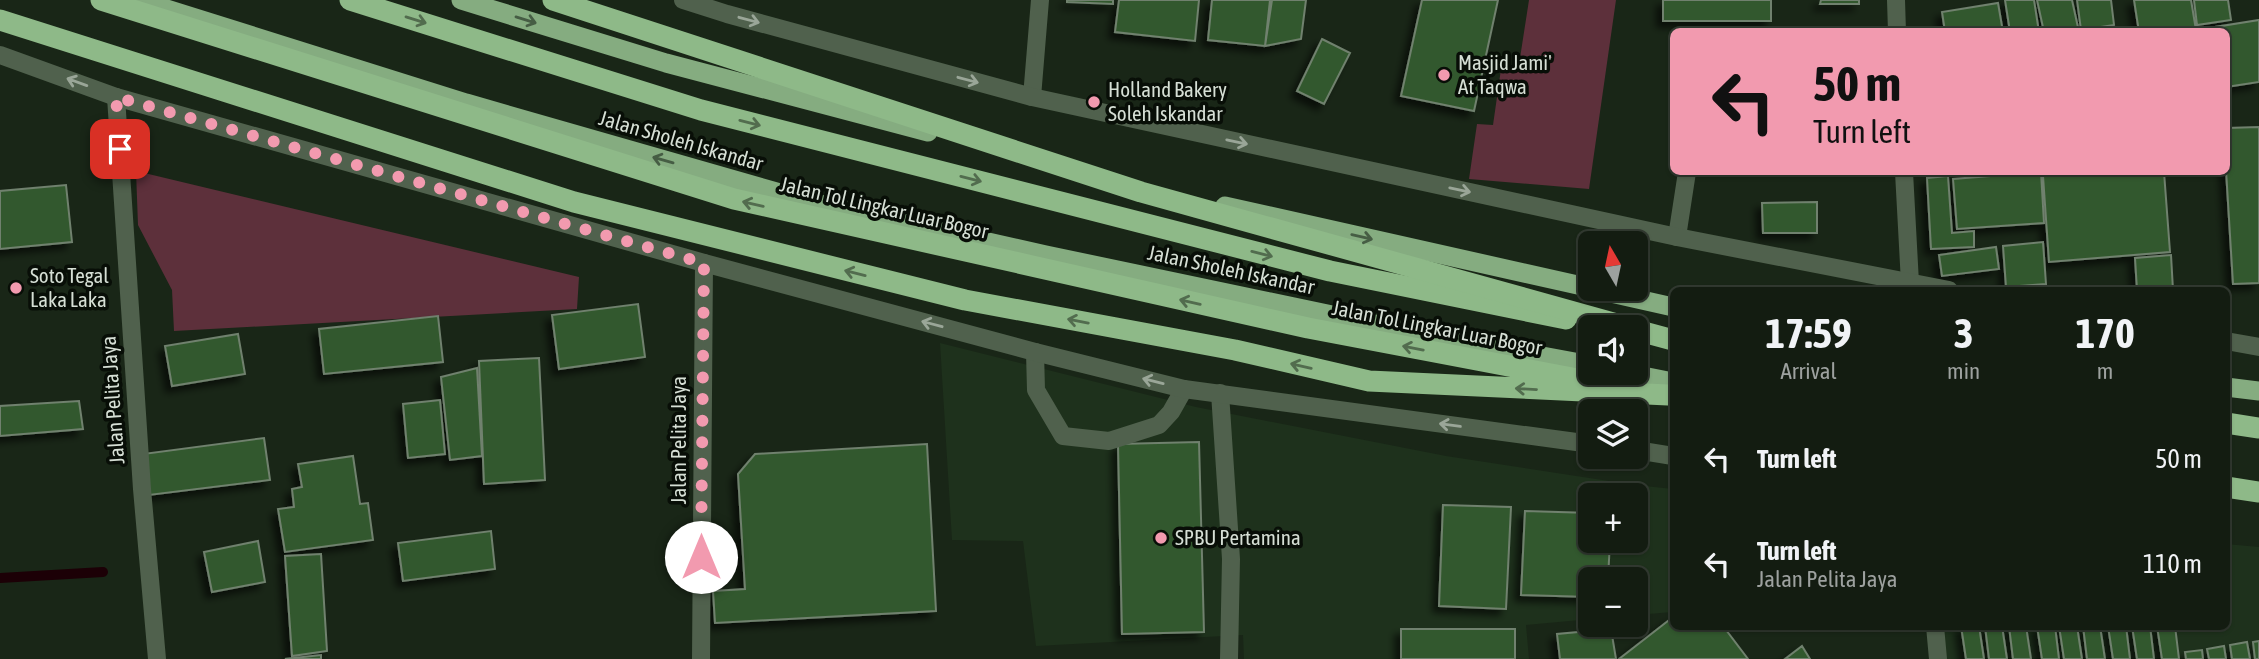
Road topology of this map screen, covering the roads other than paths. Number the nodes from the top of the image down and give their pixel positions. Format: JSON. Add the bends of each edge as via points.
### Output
{"nodes":[{"id":1,"x":101,"y":0,"type":"edge"},
{"id":2,"x":138,"y":0,"type":"edge"},
{"id":3,"x":351,"y":0,"type":"edge"},
{"id":4,"x":461,"y":0,"type":"edge"},
{"id":5,"x":553,"y":0,"type":"edge"},
{"id":6,"x":683,"y":0,"type":"edge"},
{"id":7,"x":1040,"y":0,"type":"edge"},
{"id":8,"x":1896,"y":0,"type":"edge"},
{"id":9,"x":0,"y":20,"type":"edge"},
{"id":10,"x":1897,"y":28,"type":"edge"},
{"id":11,"x":0,"y":55,"type":"edge"},
{"id":12,"x":116,"y":97,"type":"junction"},
{"id":13,"x":1032,"y":97,"type":"junction"},
{"id":14,"x":1687,"y":175,"type":"edge"},
{"id":15,"x":1904,"y":175,"type":"edge"},
{"id":16,"x":1677,"y":237,"type":"junction"},
{"id":17,"x":704,"y":263,"type":"junction"},
{"id":18,"x":1910,"y":283,"type":"junction"},
{"id":19,"x":1578,"y":285,"type":"edge"},
{"id":20,"x":1932,"y":287,"type":"edge"},
{"id":21,"x":1647,"y":301,"type":"edge"},
{"id":22,"x":1670,"y":306,"type":"edge"},
{"id":23,"x":1585,"y":315,"type":"edge"},
{"id":24,"x":1578,"y":321,"type":"edge"},
{"id":25,"x":1648,"y":334,"type":"edge"},
{"id":26,"x":1670,"y":339,"type":"edge"},
{"id":27,"x":2230,"y":342,"type":"edge"},
{"id":28,"x":2259,"y":347,"type":"edge"},
{"id":29,"x":1035,"y":352,"type":"junction"},
{"id":30,"x":1578,"y":363,"type":"edge"},
{"id":31,"x":1648,"y":381,"type":"edge"},
{"id":32,"x":2230,"y":387,"type":"edge"},
{"id":33,"x":1184,"y":389,"type":"junction"},
{"id":34,"x":1670,"y":391,"type":"edge"},
{"id":35,"x":1670,"y":391,"type":"edge"},
{"id":36,"x":1670,"y":391,"type":"edge"},
{"id":37,"x":2259,"y":391,"type":"edge"},
{"id":38,"x":1220,"y":393,"type":"junction"},
{"id":39,"x":2230,"y":424,"type":"edge"},
{"id":40,"x":2259,"y":428,"type":"edge"},
{"id":41,"x":1578,"y":442,"type":"edge"},
{"id":42,"x":1648,"y":452,"type":"edge"},
{"id":43,"x":1670,"y":456,"type":"edge"},
{"id":44,"x":2230,"y":480,"type":"edge"},
{"id":45,"x":2259,"y":484,"type":"edge"},
{"id":46,"x":2230,"y":489,"type":"edge"},
{"id":47,"x":2259,"y":491,"type":"edge"},
{"id":48,"x":1935,"y":630,"type":"edge"},
{"id":49,"x":157,"y":659,"type":"edge"},
{"id":50,"x":701,"y":659,"type":"edge"},
{"id":51,"x":1228,"y":659,"type":"edge"},
{"id":52,"x":1938,"y":659,"type":"edge"}],
"edges":[{"from":34,"to":1,"type":"highway","name":"Jalan Tol Lingkar Luar Bogor","one_way":true,"via":[[1308,328],[734,199]]},
{"from":30,"to":2,"type":"highway","name":"Jalan Sholeh Iskandar","one_way":true,"via":[[1413,332],[815,203],[466,103]]},
{"from":3,"to":24,"type":"highway","name":"Jalan Tol Lingkar Luar Bogor","one_way":true,"via":[[714,113],[1330,271]]},
{"from":4,"to":19,"type":"highway","one_way":true,"via":[[666,63],[1115,181]]},
{"from":5,"to":23,"type":"highway","bridge":true,"via":[[1141,192]]},
{"from":6,"to":13,"type":"street","one_way":true},
{"from":7,"to":13,"type":"street"},
{"from":8,"to":10,"type":"street"},
{"from":35,"to":9,"type":"highway","one_way":true,"via":[[1369,381],[965,300],[575,202]]},
{"from":12,"to":11,"type":"street","one_way":true},
{"from":12,"to":17,"type":"street"},
{"from":12,"to":49,"type":"street","name":"Jalan Pelita Jaya"},
{"from":13,"to":16,"type":"street","one_way":true},
{"from":14,"to":16,"type":"street"},
{"from":15,"to":18,"type":"street"},
{"from":16,"to":18,"type":"street"},
{"from":29,"to":17,"type":"street","one_way":true},
{"from":17,"to":50,"type":"street","name":"Jalan Pelita Jaya"},
{"from":18,"to":20,"type":"street"},
{"from":21,"to":22,"type":"highway"},
{"from":25,"to":26,"type":"highway"},
{"from":27,"to":28,"type":"street"},
{"from":33,"to":29,"type":"street","one_way":true},
{"from":29,"to":33,"type":"street","via":[[1036,390],[1063,436],[1109,441],[1159,425]]},
{"from":31,"to":36,"type":"highway"},
{"from":32,"to":37,"type":"highway"},
{"from":33,"to":38,"type":"street"},
{"from":41,"to":38,"type":"street","one_way":true},
{"from":38,"to":51,"type":"street","via":[[1231,559]]},
{"from":39,"to":40,"type":"highway"},
{"from":42,"to":43,"type":"street"},
{"from":44,"to":45,"type":"highway"},
{"from":46,"to":47,"type":"highway","bridge":true},
{"from":48,"to":52,"type":"street"}]}
